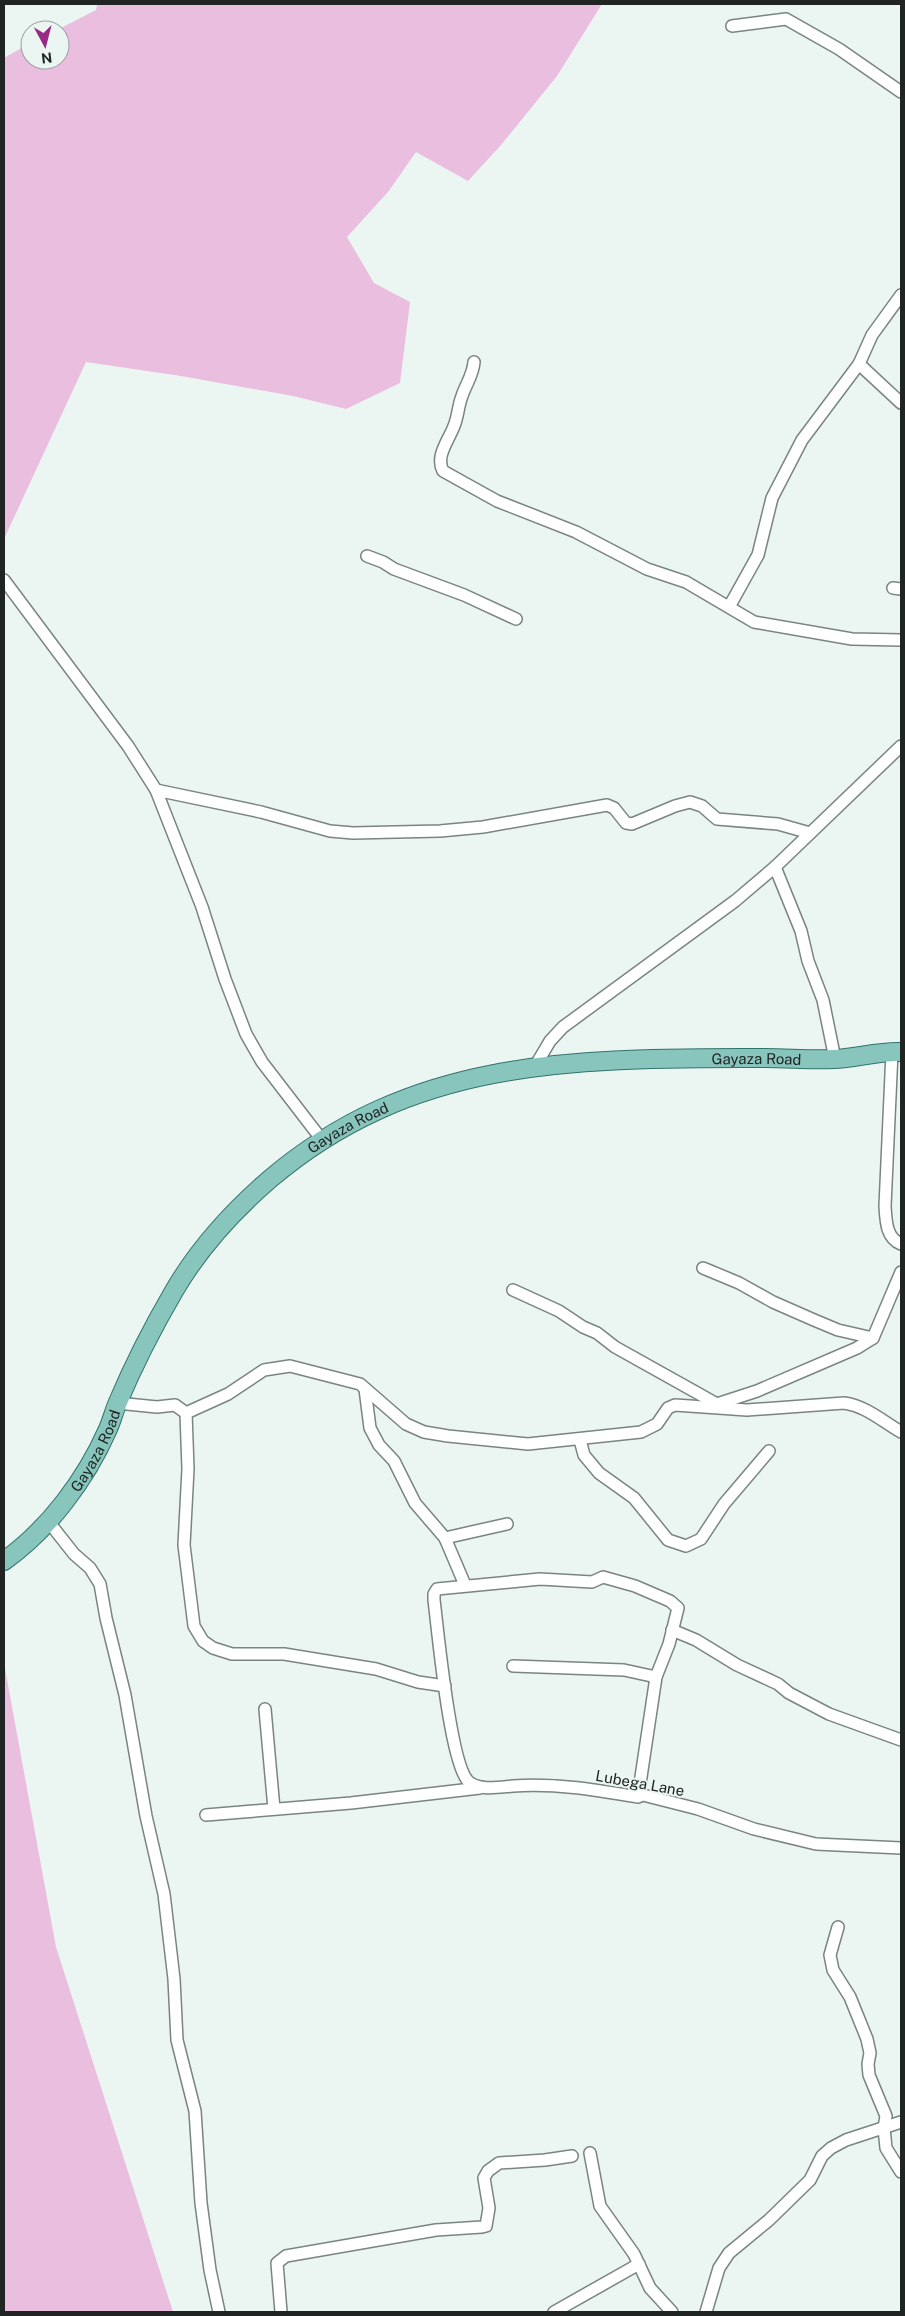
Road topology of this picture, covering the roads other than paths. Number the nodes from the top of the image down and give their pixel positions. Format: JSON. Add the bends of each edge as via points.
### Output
{"nodes":[{"id":1,"x":732,"y":26,"type":"dead end"},
{"id":2,"x":901,"y":92,"type":"edge"},
{"id":3,"x":901,"y":294,"type":"edge"},
{"id":4,"x":898,"y":308,"type":"edge"},
{"id":5,"x":474,"y":362,"type":"dead end"},
{"id":6,"x":859,"y":364,"type":"junction"},
{"id":7,"x":901,"y":403,"type":"edge"},
{"id":8,"x":367,"y":556,"type":"dead end"},
{"id":9,"x":4,"y":580,"type":"edge"},
{"id":10,"x":729,"y":607,"type":"junction"},
{"id":11,"x":516,"y":619,"type":"dead end"},
{"id":12,"x":901,"y":640,"type":"edge"},
{"id":13,"x":901,"y":746,"type":"edge"},
{"id":14,"x":156,"y":790,"type":"junction"},
{"id":15,"x":810,"y":833,"type":"junction"},
{"id":16,"x":775,"y":866,"type":"junction"},
{"id":17,"x":897,"y":1052,"type":"edge"},
{"id":18,"x":835,"y":1059,"type":"junction"},
{"id":19,"x":534,"y":1068,"type":"junction"},
{"id":20,"x":322,"y":1140,"type":"junction"},
{"id":21,"x":901,"y":1244,"type":"edge"},
{"id":22,"x":703,"y":1268,"type":"dead end"},
{"id":23,"x":901,"y":1272,"type":"edge"},
{"id":24,"x":513,"y":1290,"type":"dead end"},
{"id":25,"x":874,"y":1338,"type":"junction"},
{"id":26,"x":365,"y":1389,"type":"junction"},
{"id":27,"x":117,"y":1404,"type":"junction"},
{"id":28,"x":712,"y":1405,"type":"junction"},
{"id":29,"x":186,"y":1413,"type":"junction"},
{"id":30,"x":901,"y":1432,"type":"edge"},
{"id":31,"x":580,"y":1440,"type":"junction"},
{"id":32,"x":769,"y":1451,"type":"dead end"},
{"id":33,"x":48,"y":1522,"type":"junction"},
{"id":34,"x":507,"y":1524,"type":"dead end"},
{"id":35,"x":446,"y":1538,"type":"junction"},
{"id":36,"x":4,"y":1561,"type":"edge"},
{"id":37,"x":465,"y":1585,"type":"junction"},
{"id":38,"x":672,"y":1630,"type":"junction"},
{"id":39,"x":513,"y":1666,"type":"dead end"},
{"id":40,"x":656,"y":1677,"type":"junction"},
{"id":41,"x":445,"y":1686,"type":"junction"},
{"id":42,"x":265,"y":1709,"type":"dead end"},
{"id":43,"x":901,"y":1740,"type":"edge"},
{"id":44,"x":484,"y":1787,"type":"junction"},
{"id":45,"x":638,"y":1797,"type":"junction"},
{"id":46,"x":274,"y":1809,"type":"junction"},
{"id":47,"x":206,"y":1815,"type":"dead end"},
{"id":48,"x":901,"y":1848,"type":"edge"},
{"id":49,"x":838,"y":1927,"type":"dead end"},
{"id":50,"x":901,"y":2122,"type":"edge"},
{"id":51,"x":884,"y":2128,"type":"junction"},
{"id":52,"x":590,"y":2153,"type":"dead end"},
{"id":53,"x":572,"y":2156,"type":"dead end"},
{"id":54,"x":901,"y":2172,"type":"edge"},
{"id":55,"x":639,"y":2264,"type":"junction"},
{"id":56,"x":219,"y":2312,"type":"edge"},
{"id":57,"x":281,"y":2312,"type":"edge"},
{"id":58,"x":554,"y":2312,"type":"edge"},
{"id":59,"x":672,"y":2312,"type":"edge"},
{"id":60,"x":706,"y":2312,"type":"edge"}],
"edges":[{"from":1,"to":2,"type":"street","via":[[786,18],[839,49]]},
{"from":3,"to":4,"type":"street"},
{"from":4,"to":6,"type":"street","via":[[872,335]]},
{"from":5,"to":10,"type":"street","via":[[474,370],[441,458],[444,471],[497,501],[576,532],[647,569],[686,582]]},
{"from":6,"to":7,"type":"street"},
{"from":6,"to":10,"type":"street","via":[[802,440],[772,498],[758,555]]},
{"from":8,"to":11,"type":"street"},
{"from":9,"to":14,"type":"street","via":[[128,746]]},
{"from":10,"to":12,"type":"street","via":[[754,622],[774,626],[852,638]]},
{"from":13,"to":15,"type":"street"},
{"from":14,"to":15,"type":"street","via":[[261,812],[330,831],[353,833],[483,827],[607,805],[614,808],[626,823],[632,824],[690,802],[702,806],[717,819],[778,824]]},
{"from":14,"to":20,"type":"street","via":[[202,907],[246,1034],[262,1062]]},
{"from":15,"to":16,"type":"street"},
{"from":16,"to":18,"type":"street","via":[[801,930]]},
{"from":16,"to":19,"type":"street","via":[[735,902],[563,1027],[550,1041]]},
{"from":17,"to":18,"type":"main road","name":"Gayaza Road"},
{"from":17,"to":21,"type":"street","via":[[885,1206],[886,1225],[892,1238]]},
{"from":18,"to":19,"type":"main road","name":"Gayaza Road","via":[[648,1059]]},
{"from":19,"to":20,"type":"main road","name":"Gayaza Road","via":[[480,1075],[430,1089],[369,1113]]},
{"from":20,"to":27,"type":"main road","name":"Gayaza Road","via":[[253,1194],[205,1246],[151,1331]]},
{"from":22,"to":25,"type":"street","via":[[838,1330]]},
{"from":23,"to":25,"type":"street"},
{"from":24,"to":28,"type":"street","via":[[559,1311]]},
{"from":25,"to":28,"type":"street","via":[[757,1391]]},
{"from":26,"to":29,"type":"street","via":[[360,1384],[290,1366],[278,1366],[264,1370],[228,1394]]},
{"from":26,"to":31,"type":"street","via":[[406,1424],[424,1432],[528,1444]]},
{"from":26,"to":35,"type":"street","via":[[370,1428],[379,1445],[394,1462],[415,1503]]},
{"from":27,"to":29,"type":"street","via":[[175,1405]]},
{"from":27,"to":33,"type":"main road","name":"Gayaza Road","via":[[92,1458]]},
{"from":28,"to":30,"type":"street","via":[[764,1409],[844,1403],[867,1410]]},
{"from":28,"to":31,"type":"street","via":[[675,1406],[668,1408],[652,1428],[641,1432]]},
{"from":29,"to":41,"type":"street","via":[[188,1469],[184,1545],[194,1626],[203,1641],[232,1654],[284,1654],[376,1669],[418,1682]]},
{"from":31,"to":32,"type":"street","via":[[586,1459],[599,1473],[634,1498],[668,1540],[686,1546],[701,1538]]},
{"from":33,"to":36,"type":"main road","name":"Gayaza Road"},
{"from":33,"to":56,"type":"street","via":[[90,1568],[100,1584],[125,1695],[146,1816],[164,1894],[177,2040],[194,2111],[201,2202]]},
{"from":34,"to":35,"type":"street"},
{"from":35,"to":37,"type":"street"},
{"from":37,"to":38,"type":"street","via":[[540,1579],[592,1582],[603,1577],[670,1601],[678,1608]]},
{"from":37,"to":41,"type":"street","via":[[437,1589],[434,1594]]},
{"from":38,"to":40,"type":"street","via":[[670,1644]]},
{"from":38,"to":43,"type":"street","via":[[696,1640],[829,1714]]},
{"from":39,"to":40,"type":"street","via":[[620,1669]]},
{"from":40,"to":45,"type":"street"},
{"from":41,"to":44,"type":"street","via":[[459,1768],[469,1782]]},
{"from":42,"to":46,"type":"street"},
{"from":44,"to":45,"type":"street","name":"Lubega Lane","via":[[576,1786]]},
{"from":44,"to":46,"type":"street","name":"Lubega Lane"},
{"from":45,"to":48,"type":"street","name":"Lubega Lane","via":[[661,1799],[754,1829],[816,1844]]},
{"from":46,"to":47,"type":"street","name":"Lubega Lane"},
{"from":49,"to":51,"type":"street","via":[[830,1955],[833,1970],[850,1997],[867,2039],[869,2075],[886,2116]]},
{"from":50,"to":51,"type":"street"},
{"from":51,"to":54,"type":"street","via":[[886,2148]]},
{"from":51,"to":60,"type":"street","via":[[846,2140],[822,2156],[810,2180],[729,2253],[719,2268]]},
{"from":52,"to":55,"type":"street","via":[[600,2206]]},
{"from":53,"to":57,"type":"street","via":[[499,2163],[488,2171],[484,2178],[486,2226],[436,2230],[286,2256],[277,2263]]},
{"from":55,"to":58,"type":"street"},
{"from":55,"to":59,"type":"street","via":[[650,2288]]}]}
